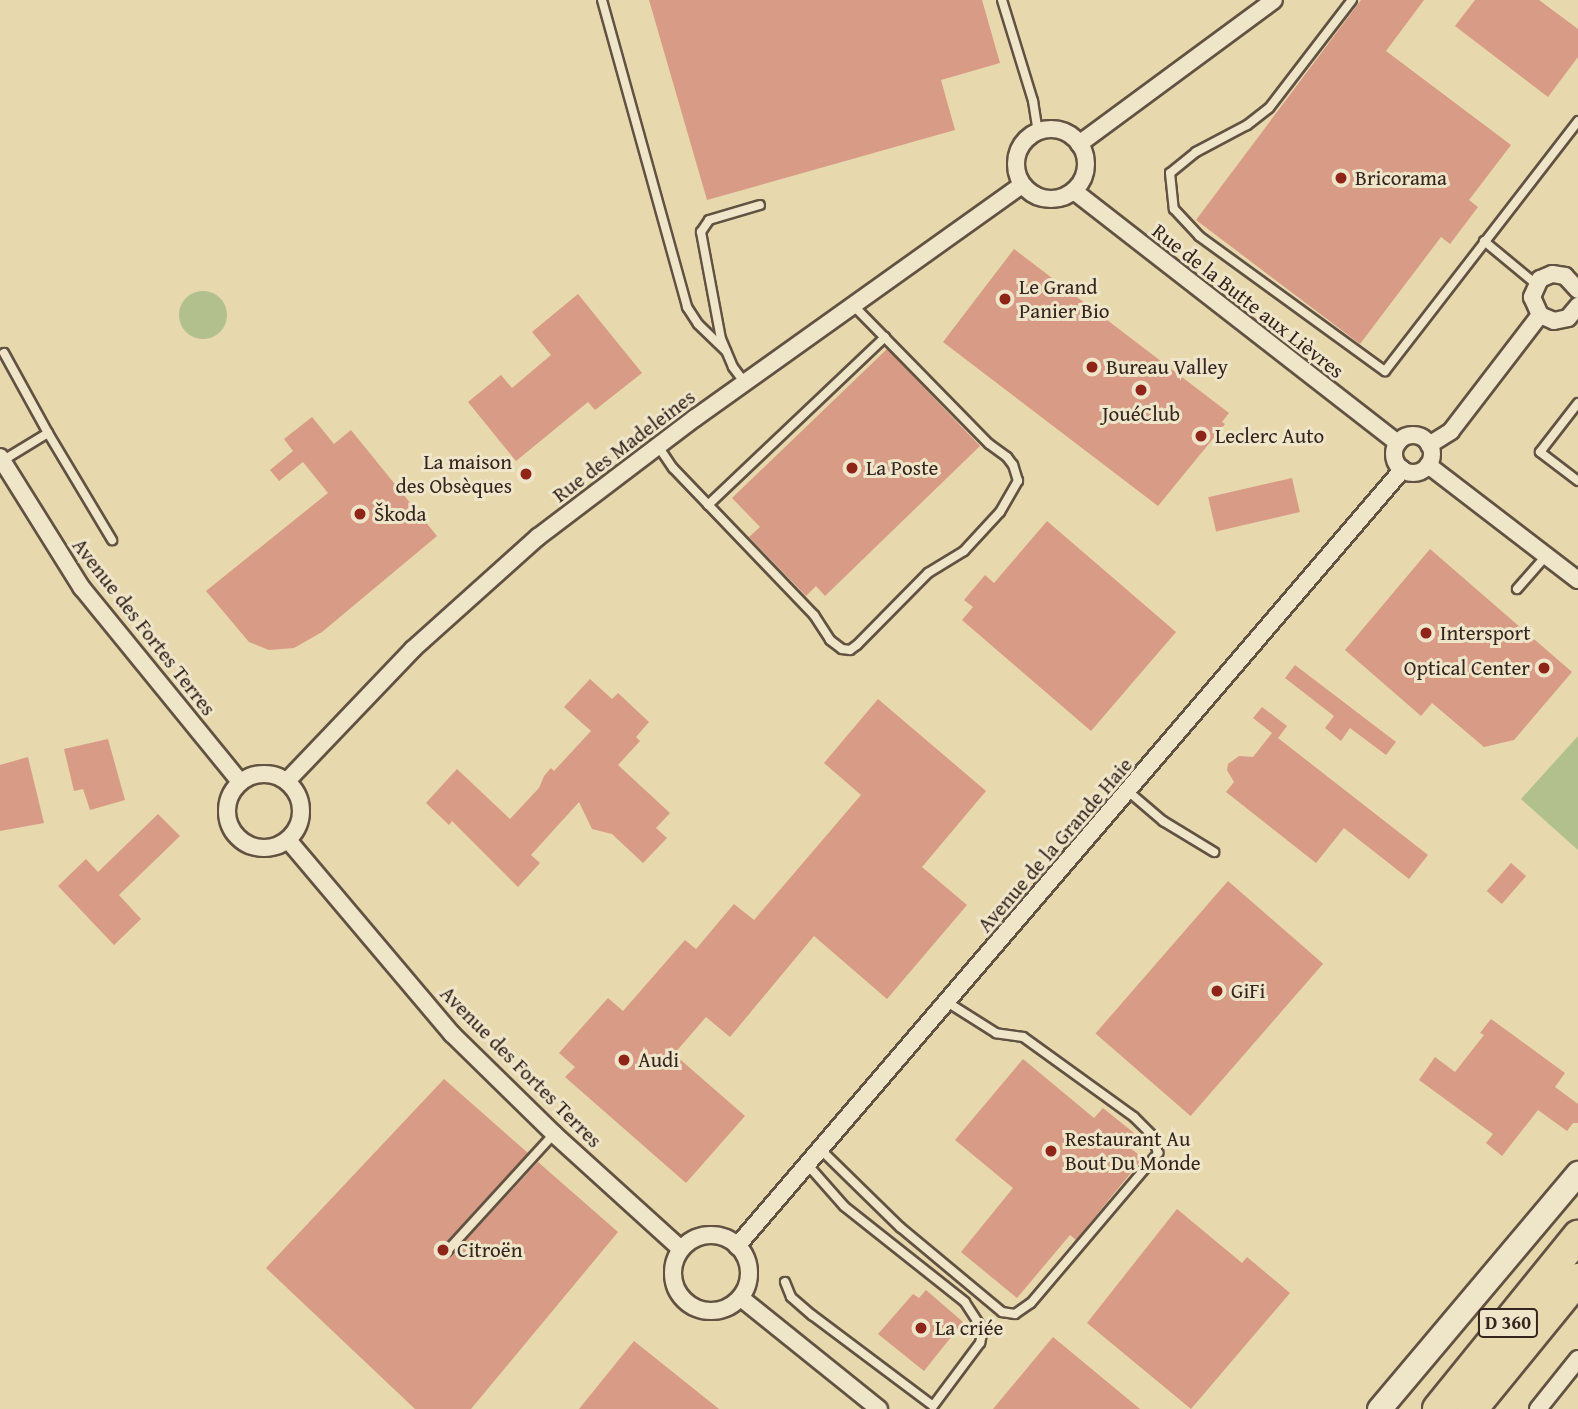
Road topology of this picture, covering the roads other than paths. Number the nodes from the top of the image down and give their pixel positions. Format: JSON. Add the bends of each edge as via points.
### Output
{"nodes":[{"id":1,"x":602,"y":0,"type":"edge"},
{"id":2,"x":1002,"y":0,"type":"edge"},
{"id":3,"x":1274,"y":0,"type":"edge"},
{"id":4,"x":1352,"y":0,"type":"edge"},
{"id":5,"x":1578,"y":121,"type":"edge"},
{"id":6,"x":1038,"y":131,"type":"junction"},
{"id":7,"x":1079,"y":144,"type":"junction"},
{"id":8,"x":1022,"y":185,"type":"junction"},
{"id":9,"x":1074,"y":191,"type":"junction"},
{"id":10,"x":760,"y":205,"type":"dead end"},
{"id":11,"x":1484,"y":242,"type":"junction"},
{"id":12,"x":1576,"y":280,"type":"edge"},
{"id":13,"x":1536,"y":284,"type":"junction"},
{"id":14,"x":855,"y":306,"type":"junction"},
{"id":15,"x":1577,"y":311,"type":"edge"},
{"id":16,"x":1539,"y":315,"type":"junction"},
{"id":17,"x":885,"y":337,"type":"junction"},
{"id":18,"x":726,"y":351,"type":"junction"},
{"id":19,"x":4,"y":353,"type":"dead end"},
{"id":20,"x":746,"y":383,"type":"junction"},
{"id":21,"x":1578,"y":403,"type":"edge"},
{"id":22,"x":48,"y":433,"type":"junction"},
{"id":23,"x":1398,"y":443,"type":"junction"},
{"id":24,"x":1429,"y":444,"type":"junction"},
{"id":25,"x":658,"y":446,"type":"junction"},
{"id":26,"x":1,"y":459,"type":"edge"},
{"id":27,"x":1428,"y":465,"type":"junction"},
{"id":28,"x":1403,"y":470,"type":"junction"},
{"id":29,"x":1578,"y":481,"type":"edge"},
{"id":30,"x":708,"y":505,"type":"junction"},
{"id":31,"x":112,"y":540,"type":"dead end"},
{"id":32,"x":1546,"y":556,"type":"junction"},
{"id":33,"x":1578,"y":580,"type":"edge"},
{"id":34,"x":1517,"y":589,"type":"dead end"},
{"id":35,"x":286,"y":781,"type":"junction"},
{"id":36,"x":240,"y":782,"type":"junction"},
{"id":37,"x":1129,"y":792,"type":"junction"},
{"id":38,"x":288,"y":840,"type":"junction"},
{"id":39,"x":1214,"y":852,"type":"dead end"},
{"id":40,"x":947,"y":1002,"type":"junction"},
{"id":41,"x":554,"y":1134,"type":"junction"},
{"id":42,"x":820,"y":1149,"type":"junction"},
{"id":43,"x":807,"y":1164,"type":"junction"},
{"id":44,"x":1578,"y":1173,"type":"edge"},
{"id":45,"x":1578,"y":1236,"type":"edge"},
{"id":46,"x":737,"y":1245,"type":"junction"},
{"id":47,"x":681,"y":1249,"type":"junction"},
{"id":48,"x":447,"y":1251,"type":"dead end"},
{"id":49,"x":1578,"y":1279,"type":"edge"},
{"id":50,"x":785,"y":1282,"type":"dead end"},
{"id":51,"x":741,"y":1298,"type":"junction"},
{"id":52,"x":1578,"y":1359,"type":"edge"},
{"id":53,"x":932,"y":1408,"type":"edge"},
{"id":54,"x":879,"y":1409,"type":"edge"},
{"id":55,"x":1379,"y":1409,"type":"edge"},
{"id":56,"x":1438,"y":1409,"type":"edge"},
{"id":57,"x":1472,"y":1409,"type":"edge"},
{"id":58,"x":1538,"y":1409,"type":"edge"}],
"edges":[{"from":1,"to":18,"type":"lane","via":[[688,307],[698,324]]},
{"from":2,"to":6,"type":"lane"},
{"from":3,"to":7,"type":"street"},
{"from":4,"to":11,"type":"lane","via":[[1269,108],[1170,173],[1174,209],[1199,236],[1384,371]]},
{"from":5,"to":11,"type":"lane"},
{"from":6,"to":7,"type":"street","via":[[1061,131]]},
{"from":6,"to":8,"type":"street","via":[[1017,154],[1015,164]]},
{"from":7,"to":9,"type":"street","via":[[1086,163]]},
{"from":8,"to":9,"type":"street","via":[[1041,198],[1064,197]]},
{"from":8,"to":14,"type":"street","name":"Rue des Madeleines"},
{"from":9,"to":23,"type":"street","name":"Rue de la Butte aux Lièvres"},
{"from":10,"to":18,"type":"lane","via":[[709,220],[701,232]]},
{"from":11,"to":13,"type":"lane"},
{"from":12,"to":13,"type":"street","via":[[1552,274]]},
{"from":13,"to":16,"type":"street","via":[[1531,297]]},
{"from":14,"to":17,"type":"lane"},
{"from":14,"to":20,"type":"street","name":"Rue des Madeleines"},
{"from":15,"to":16,"type":"street","via":[[1561,321]]},
{"from":16,"to":24,"type":"street","via":[[1451,431]]},
{"from":17,"to":30,"type":"lane"},
{"from":17,"to":30,"type":"lane","via":[[1013,465],[1018,481],[1000,512],[964,551],[928,573],[857,645],[842,649]]},
{"from":18,"to":20,"type":"lane"},
{"from":19,"to":22,"type":"lane"},
{"from":20,"to":25,"type":"street","name":"Rue des Madeleines"},
{"from":21,"to":29,"type":"lane","via":[[1540,452]]},
{"from":22,"to":26,"type":"lane"},
{"from":22,"to":31,"type":"lane"},
{"from":23,"to":24,"type":"street","via":[[1414,435]]},
{"from":23,"to":28,"type":"street","via":[[1396,460]]},
{"from":24,"to":27,"type":"street","via":[[1432,455]]},
{"from":25,"to":30,"type":"lane"},
{"from":25,"to":35,"type":"street","name":"Rue des Madeleines","via":[[486,582],[413,649]]},
{"from":26,"to":36,"type":"street","name":"Avenue des Fortes Terres","via":[[82,588]]},
{"from":27,"to":28,"type":"street","via":[[1419,472]]},
{"from":27,"to":32,"type":"street"},
{"from":28,"to":37,"type":"street","name":"Avenue de la Grande Haie"},
{"from":32,"to":33,"type":"street"},
{"from":32,"to":34,"type":"lane"},
{"from":35,"to":36,"type":"street","via":[[263,774]]},
{"from":35,"to":38,"type":"street","via":[[301,805],[299,824]]},
{"from":36,"to":38,"type":"street","via":[[227,810],[233,831],[259,848]]},
{"from":37,"to":39,"type":"lane","via":[[1163,821]]},
{"from":37,"to":40,"type":"street","name":"Avenue de la Grande Haie"},
{"from":38,"to":41,"type":"street","name":"Avenue des Fortes Terres","via":[[452,1034]]},
{"from":40,"to":42,"type":"street","name":"Avenue de la Grande Haie"},
{"from":40,"to":42,"type":"lane","via":[[996,1032],[1023,1037],[1135,1118],[1152,1135],[1158,1153],[1031,1303],[1015,1314],[1002,1312],[900,1227]]},
{"from":41,"to":47,"type":"street","name":"Avenue des Fortes Terres"},
{"from":41,"to":48,"type":"lane"},
{"from":42,"to":43,"type":"street","name":"Avenue de la Grande Haie"},
{"from":43,"to":46,"type":"street","name":"Avenue de la Grande Haie"},
{"from":43,"to":53,"type":"lane","via":[[844,1206],[965,1302],[983,1330],[980,1343]]},
{"from":44,"to":55,"type":"street"},
{"from":45,"to":56,"type":"highway","number":"D 360"},
{"from":46,"to":47,"type":"street","via":[[714,1235]]},
{"from":46,"to":51,"type":"street","via":[[749,1277]]},
{"from":47,"to":51,"type":"street","via":[[672,1271],[687,1303],[709,1312],[732,1306]]},
{"from":49,"to":57,"type":"highway","number":"D 360"},
{"from":50,"to":53,"type":"lane","via":[[791,1297]]},
{"from":51,"to":54,"type":"street"},
{"from":52,"to":58,"type":"street"}]}
